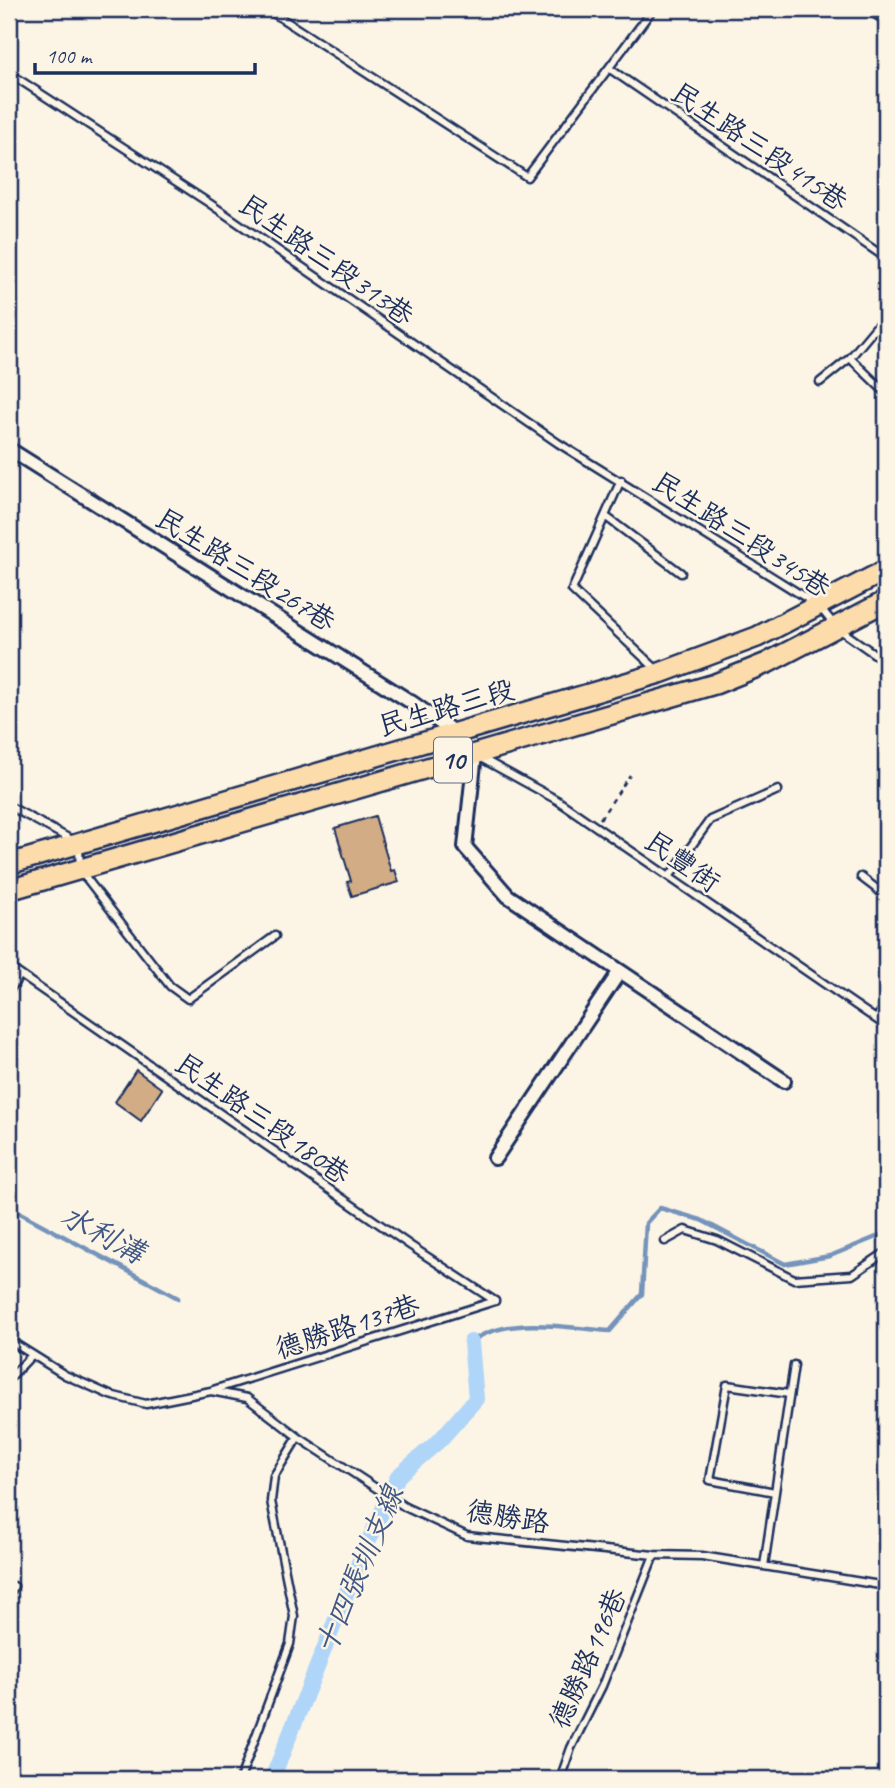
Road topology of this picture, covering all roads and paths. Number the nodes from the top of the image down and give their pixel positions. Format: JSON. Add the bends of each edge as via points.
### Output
{"nodes":[{"id":1,"x":267,"y":9,"type":"edge"},
{"id":2,"x":653,"y":9,"type":"edge"},
{"id":3,"x":867,"y":9,"type":"edge"},
{"id":4,"x":886,"y":21,"type":"edge"},
{"id":5,"x":610,"y":69,"type":"junction"},
{"id":6,"x":9,"y":73,"type":"edge"},
{"id":7,"x":886,"y":258,"type":"edge"},
{"id":8,"x":886,"y":315,"type":"edge"},
{"id":9,"x":850,"y":358,"type":"junction"},
{"id":10,"x":820,"y":382,"type":"dead end"},
{"id":11,"x":886,"y":393,"type":"edge"},
{"id":12,"x":9,"y":449,"type":"edge"},
{"id":13,"x":621,"y":480,"type":"junction"},
{"id":14,"x":605,"y":516,"type":"junction"},
{"id":15,"x":886,"y":570,"type":"edge"},
{"id":16,"x":681,"y":573,"type":"dead end"},
{"id":17,"x":886,"y":601,"type":"edge"},
{"id":18,"x":820,"y":606,"type":"junction"},
{"id":19,"x":836,"y":627,"type":"junction"},
{"id":20,"x":886,"y":662,"type":"edge"},
{"id":21,"x":660,"y":673,"type":"junction"},
{"id":22,"x":465,"y":744,"type":"junction"},
{"id":23,"x":630,"y":775,"type":"dead end"},
{"id":24,"x":778,"y":790,"type":"dead end"},
{"id":25,"x":9,"y":806,"type":"edge"},
{"id":26,"x":595,"y":826,"type":"junction"},
{"id":27,"x":78,"y":844,"type":"junction"},
{"id":28,"x":9,"y":864,"type":"edge"},
{"id":29,"x":80,"y":870,"type":"junction"},
{"id":30,"x":669,"y":877,"type":"junction"},
{"id":31,"x":862,"y":877,"type":"dead end"},
{"id":32,"x":9,"y":890,"type":"edge"},
{"id":33,"x":886,"y":897,"type":"edge"},
{"id":34,"x":275,"y":936,"type":"dead end"},
{"id":35,"x":9,"y":967,"type":"edge"},
{"id":36,"x":620,"y":971,"type":"junction"},
{"id":37,"x":19,"y":975,"type":"junction"},
{"id":38,"x":9,"y":991,"type":"edge"},
{"id":39,"x":886,"y":1005,"type":"edge"},
{"id":40,"x":876,"y":1019,"type":"junction"},
{"id":41,"x":886,"y":1026,"type":"edge"},
{"id":42,"x":784,"y":1081,"type":"dead end"},
{"id":43,"x":495,"y":1157,"type":"dead end"},
{"id":44,"x":665,"y":1241,"type":"dead end"},
{"id":45,"x":886,"y":1255,"type":"edge"},
{"id":46,"x":495,"y":1301,"type":"joint"},
{"id":47,"x":9,"y":1340,"type":"edge"},
{"id":48,"x":32,"y":1355,"type":"junction"},
{"id":49,"x":794,"y":1365,"type":"dead end"},
{"id":50,"x":9,"y":1379,"type":"edge"},
{"id":51,"x":211,"y":1391,"type":"junction"},
{"id":52,"x":789,"y":1394,"type":"junction"},
{"id":53,"x":298,"y":1437,"type":"junction"},
{"id":54,"x":775,"y":1492,"type":"junction"},
{"id":55,"x":654,"y":1555,"type":"junction"},
{"id":56,"x":764,"y":1566,"type":"junction"},
{"id":57,"x":14,"y":1586,"type":"dead end"},
{"id":58,"x":886,"y":1586,"type":"edge"},
{"id":59,"x":9,"y":1595,"type":"edge"},
{"id":60,"x":240,"y":1779,"type":"edge"},
{"id":61,"x":560,"y":1779,"type":"edge"}],
"edges":[{"from":1,"to":5,"type":"lane","via":[[527,177]]},
{"from":2,"to":5,"type":"lane"},
{"from":3,"to":4,"type":"lane"},
{"from":5,"to":7,"type":"lane","name":"民生路三段415巷"},
{"from":6,"to":13,"type":"lane","name":"民生路三段313巷","via":[[209,203],[558,443]]},
{"from":8,"to":9,"type":"lane"},
{"from":9,"to":10,"type":"lane"},
{"from":9,"to":11,"type":"lane"},
{"from":12,"to":22,"type":"street","name":"民生路三段267巷","via":[[411,702]]},
{"from":13,"to":14,"type":"lane"},
{"from":13,"to":18,"type":"lane","name":"民生路三段345巷"},
{"from":14,"to":16,"type":"lane"},
{"from":14,"to":21,"type":"lane","via":[[572,590]]},
{"from":15,"to":18,"type":"main road","name":"民生路三段","number":"10"},
{"from":17,"to":19,"type":"main road","name":"民生路三段","number":"10"},
{"from":18,"to":19,"type":"lane","name":"民生路三段345巷"},
{"from":18,"to":21,"type":"main road","name":"民生路三段","number":"10","via":[[757,637]]},
{"from":19,"to":20,"type":"lane","name":"民生路三段345巷"},
{"from":19,"to":22,"type":"main road","name":"民生路三段","number":"10","via":[[715,684]]},
{"from":21,"to":22,"type":"main road","name":"民生路三段","number":"10"},
{"from":22,"to":26,"type":"lane","name":"民豐街"},
{"from":22,"to":27,"type":"main road","name":"民生路三段","number":"10"},
{"from":22,"to":29,"type":"main road","name":"民生路三段","number":"10"},
{"from":22,"to":36,"type":"street","via":[[465,847],[508,895]]},
{"from":23,"to":26,"type":"path"},
{"from":24,"to":30,"type":"lane","via":[[710,820]]},
{"from":25,"to":27,"type":"lane"},
{"from":26,"to":30,"type":"lane","name":"民豐街"},
{"from":27,"to":28,"type":"main road","name":"民生路三段","number":"10"},
{"from":27,"to":29,"type":"lane"},
{"from":29,"to":32,"type":"main road","name":"民生路三段","number":"10"},
{"from":29,"to":34,"type":"lane","via":[[170,986],[188,999]]},
{"from":30,"to":40,"type":"lane","name":"民豐街"},
{"from":31,"to":33,"type":"lane"},
{"from":35,"to":37,"type":"lane","name":"民生路三段180巷"},
{"from":36,"to":42,"type":"street"},
{"from":36,"to":43,"type":"street"},
{"from":37,"to":38,"type":"lane"},
{"from":37,"to":46,"type":"lane","name":"民生路三段180巷"},
{"from":39,"to":40,"type":"lane"},
{"from":40,"to":41,"type":"lane","name":"民豐街"},
{"from":44,"to":45,"type":"lane","via":[[685,1230],[717,1240],[794,1279],[852,1275]]},
{"from":46,"to":51,"type":"lane","name":"德勝路137巷"},
{"from":47,"to":48,"type":"lane","name":"德勝路"},
{"from":48,"to":50,"type":"lane"},
{"from":48,"to":51,"type":"lane","name":"德勝路","via":[[99,1390],[146,1404]]},
{"from":49,"to":52,"type":"lane"},
{"from":51,"to":53,"type":"lane","name":"德勝路","via":[[247,1398]]},
{"from":52,"to":54,"type":"lane"},
{"from":52,"to":54,"type":"lane","via":[[727,1385],[710,1480]]},
{"from":53,"to":55,"type":"lane","name":"德勝路","via":[[405,1507],[467,1536]]},
{"from":53,"to":60,"type":"lane","via":[[274,1476],[271,1501],[294,1616],[291,1635]]},
{"from":54,"to":56,"type":"lane"},
{"from":55,"to":56,"type":"lane","name":"德勝路","via":[[702,1556]]},
{"from":55,"to":61,"type":"lane","name":"德勝路196巷"},
{"from":56,"to":58,"type":"lane","name":"德勝路"},
{"from":57,"to":59,"type":"lane"}]}
